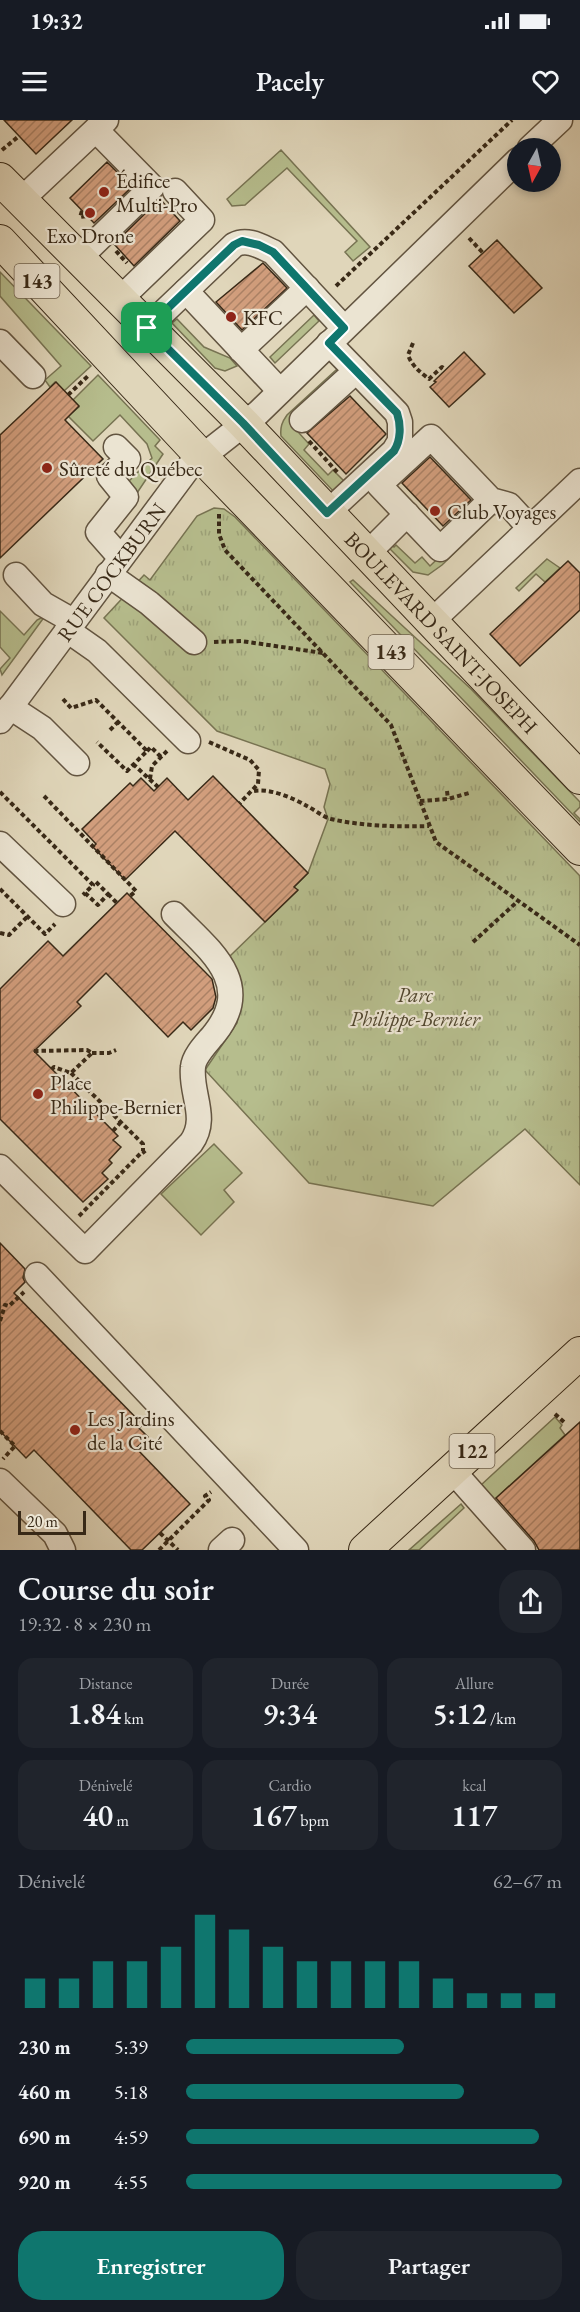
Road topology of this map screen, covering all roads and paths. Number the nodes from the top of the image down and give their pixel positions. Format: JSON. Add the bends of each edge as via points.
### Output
{"nodes":[{"id":1,"x":512,"y":120,"type":"edge"},
{"id":2,"x":560,"y":120,"type":"edge"},
{"id":3,"x":101,"y":125,"type":"edge"},
{"id":4,"x":19,"y":136,"type":"dead end"},
{"id":5,"x":541,"y":138,"type":"edge"},
{"id":6,"x":507,"y":171,"type":"edge"},
{"id":7,"x":7,"y":176,"type":"edge"},
{"id":8,"x":175,"y":191,"type":"dead end"},
{"id":9,"x":82,"y":211,"type":"dead end"},
{"id":10,"x":87,"y":216,"type":"dead end"},
{"id":11,"x":469,"y":238,"type":"dead end"},
{"id":12,"x":0,"y":241,"type":"edge"},
{"id":13,"x":109,"y":252,"type":"dead end"},
{"id":14,"x":483,"y":254,"type":"dead end"},
{"id":15,"x":78,"y":259,"type":"junction"},
{"id":16,"x":129,"y":265,"type":"dead end"},
{"id":17,"x":339,"y":283,"type":"dead end"},
{"id":18,"x":307,"y":288,"type":"junction"},
{"id":19,"x":186,"y":291,"type":"junction"},
{"id":20,"x":119,"y":300,"type":"junction"},
{"id":21,"x":147,"y":328,"type":"junction"},
{"id":22,"x":337,"y":336,"type":"junction"},
{"id":23,"x":0,"y":342,"type":"edge"},
{"id":24,"x":413,"y":342,"type":"dead end"},
{"id":25,"x":241,"y":350,"type":"junction"},
{"id":26,"x":356,"y":370,"type":"junction"},
{"id":27,"x":445,"y":370,"type":"dead end"},
{"id":28,"x":33,"y":376,"type":"dead end"},
{"id":29,"x":88,"y":376,"type":"dead end"},
{"id":30,"x":280,"y":391,"type":"junction"},
{"id":31,"x":68,"y":395,"type":"dead end"},
{"id":32,"x":243,"y":423,"type":"junction"},
{"id":33,"x":305,"y":430,"type":"joint"},
{"id":34,"x":116,"y":447,"type":"dead end"},
{"id":35,"x":201,"y":456,"type":"junction"},
{"id":36,"x":345,"y":480,"type":"dead end"},
{"id":37,"x":580,"y":481,"type":"edge"},
{"id":38,"x":491,"y":500,"type":"junction"},
{"id":39,"x":220,"y":505,"type":"dead end"},
{"id":40,"x":327,"y":513,"type":"junction"},
{"id":41,"x":407,"y":514,"type":"junction"},
{"id":42,"x":530,"y":528,"type":"junction"},
{"id":43,"x":367,"y":554,"type":"junction"},
{"id":44,"x":114,"y":566,"type":"junction"},
{"id":45,"x":16,"y":576,"type":"dead end"},
{"id":46,"x":432,"y":621,"type":"junction"},
{"id":47,"x":70,"y":626,"type":"junction"},
{"id":48,"x":194,"y":642,"type":"dead end"},
{"id":49,"x":219,"y":642,"type":"dead end"},
{"id":50,"x":323,"y":653,"type":"junction"},
{"id":51,"x":63,"y":699,"type":"dead end"},
{"id":52,"x":7,"y":703,"type":"edge"},
{"id":53,"x":118,"y":722,"type":"junction"},
{"id":54,"x":110,"y":730,"type":"dead end"},
{"id":55,"x":97,"y":742,"type":"dead end"},
{"id":56,"x":189,"y":742,"type":"junction"},
{"id":57,"x":147,"y":751,"type":"junction"},
{"id":58,"x":161,"y":757,"type":"junction"},
{"id":59,"x":76,"y":763,"type":"dead end"},
{"id":60,"x":133,"y":765,"type":"junction"},
{"id":61,"x":580,"y":778,"type":"edge"},
{"id":62,"x":150,"y":779,"type":"junction"},
{"id":63,"x":158,"y":787,"type":"dead end"},
{"id":64,"x":254,"y":791,"type":"junction"},
{"id":65,"x":447,"y":791,"type":"dead end"},
{"id":66,"x":469,"y":793,"type":"dead end"},
{"id":67,"x":44,"y":796,"type":"dead end"},
{"id":68,"x":448,"y":799,"type":"junction"},
{"id":69,"x":420,"y":801,"type":"junction"},
{"id":70,"x":240,"y":803,"type":"dead end"},
{"id":71,"x":429,"y":826,"type":"junction"},
{"id":72,"x":0,"y":844,"type":"edge"},
{"id":73,"x":580,"y":849,"type":"edge"},
{"id":74,"x":93,"y":885,"type":"dead end"},
{"id":75,"x":85,"y":893,"type":"dead end"},
{"id":76,"x":108,"y":894,"type":"junction"},
{"id":77,"x":130,"y":896,"type":"dead end"},
{"id":78,"x":518,"y":901,"type":"junction"},
{"id":79,"x":117,"y":903,"type":"dead end"},
{"id":80,"x":63,"y":904,"type":"dead end"},
{"id":81,"x":174,"y":914,"type":"dead end"},
{"id":82,"x":28,"y":916,"type":"dead end"},
{"id":83,"x":0,"y":933,"type":"edge"},
{"id":84,"x":473,"y":942,"type":"dead end"},
{"id":85,"x":580,"y":945,"type":"edge"},
{"id":86,"x":116,"y":1050,"type":"dead end"},
{"id":87,"x":34,"y":1051,"type":"dead end"},
{"id":88,"x":92,"y":1053,"type":"junction"},
{"id":89,"x":52,"y":1069,"type":"dead end"},
{"id":90,"x":71,"y":1073,"type":"junction"},
{"id":91,"x":121,"y":1122,"type":"junction"},
{"id":92,"x":113,"y":1131,"type":"dead end"},
{"id":93,"x":143,"y":1151,"type":"junction"},
{"id":94,"x":150,"y":1158,"type":"dead end"},
{"id":95,"x":0,"y":1167,"type":"edge"},
{"id":96,"x":77,"y":1218,"type":"dead end"},
{"id":97,"x":37,"y":1275,"type":"dead end"},
{"id":98,"x":17,"y":1298,"type":"dead end"},
{"id":99,"x":1,"y":1312,"type":"edge"},
{"id":100,"x":0,"y":1321,"type":"edge"},
{"id":101,"x":580,"y":1353,"type":"edge"},
{"id":102,"x":555,"y":1414,"type":"dead end"},
{"id":103,"x":565,"y":1423,"type":"dead end"},
{"id":104,"x":0,"y":1431,"type":"edge"},
{"id":105,"x":0,"y":1463,"type":"edge"},
{"id":106,"x":452,"y":1470,"type":"junction"},
{"id":107,"x":0,"y":1481,"type":"edge"},
{"id":108,"x":209,"y":1500,"type":"dead end"},
{"id":109,"x":160,"y":1533,"type":"dead end"},
{"id":110,"x":169,"y":1540,"type":"junction"},
{"id":111,"x":63,"y":1550,"type":"edge"},
{"id":112,"x":159,"y":1550,"type":"edge"},
{"id":113,"x":178,"y":1550,"type":"edge"},
{"id":114,"x":296,"y":1550,"type":"edge"},
{"id":115,"x":365,"y":1550,"type":"edge"},
{"id":116,"x":523,"y":1550,"type":"edge"}],
"edges":[{"from":1,"to":17,"type":"path"},
{"from":2,"to":5,"type":"street"},
{"from":3,"to":7,"type":"street"},
{"from":3,"to":15,"type":"street","via":[[152,187]]},
{"from":4,"to":7,"type":"path"},
{"from":6,"to":22,"type":"street","name":"RUE COCKBURN"},
{"from":7,"to":15,"type":"main road","name":"BOULEVARD SAINT-JOSEPH","number":"143"},
{"from":8,"to":20,"type":"street","via":[[202,220]]},
{"from":9,"to":10,"type":"path","via":[[80,218]]},
{"from":11,"to":14,"type":"path"},
{"from":12,"to":35,"type":"main road","number":"143"},
{"from":13,"to":16,"type":"path","via":[[113,248]]},
{"from":15,"to":20,"type":"main road","name":"BOULEVARD SAINT-JOSEPH","number":"143"},
{"from":18,"to":19,"type":"street","via":[[273,252],[242,241]]},
{"from":18,"to":22,"type":"street"},
{"from":18,"to":25,"type":"street"},
{"from":19,"to":21,"type":"street"},
{"from":19,"to":25,"type":"street"},
{"from":20,"to":21,"type":"main road","name":"BOULEVARD SAINT-JOSEPH","number":"143"},
{"from":21,"to":32,"type":"main road","name":"BOULEVARD SAINT-JOSEPH","number":"143"},
{"from":22,"to":26,"type":"street"},
{"from":22,"to":30,"type":"street","name":"RUE COCKBURN"},
{"from":23,"to":28,"type":"street"},
{"from":24,"to":27,"type":"path","via":[[408,355],[418,370],[429,379],[442,367]]},
{"from":25,"to":30,"type":"street"},
{"from":26,"to":33,"type":"street"},
{"from":26,"to":40,"type":"street","via":[[397,413],[400,435],[397,447]]},
{"from":29,"to":31,"type":"path"},
{"from":30,"to":32,"type":"street","name":"RUE COCKBURN"},
{"from":32,"to":35,"type":"street","name":"RUE COCKBURN"},
{"from":32,"to":40,"type":"main road","name":"BOULEVARD SAINT-JOSEPH","number":"143"},
{"from":33,"to":36,"type":"path"},
{"from":34,"to":44,"type":"street","via":[[128,459],[109,477],[126,497],[98,532]]},
{"from":35,"to":44,"type":"street","name":"RUE COCKBURN"},
{"from":35,"to":73,"type":"main road","number":"143"},
{"from":37,"to":42,"type":"street"},
{"from":38,"to":41,"type":"street","via":[[440,549]]},
{"from":38,"to":41,"type":"street","via":[[431,437],[379,485]]},
{"from":38,"to":42,"type":"street","via":[[508,505]]},
{"from":39,"to":50,"type":"path","via":[[219,534],[225,550]]},
{"from":40,"to":43,"type":"main road","name":"BOULEVARD SAINT-JOSEPH","number":"143"},
{"from":41,"to":43,"type":"street"},
{"from":42,"to":46,"type":"street"},
{"from":43,"to":46,"type":"main road","name":"BOULEVARD SAINT-JOSEPH","number":"143"},
{"from":44,"to":47,"type":"street","name":"RUE COCKBURN"},
{"from":44,"to":48,"type":"street"},
{"from":45,"to":47,"type":"street"},
{"from":46,"to":61,"type":"main road","name":"BOULEVARD SAINT-JOSEPH","number":"143"},
{"from":47,"to":52,"type":"street","name":"RUE COCKBURN"},
{"from":47,"to":56,"type":"street"},
{"from":49,"to":50,"type":"path","via":[[241,641]]},
{"from":50,"to":69,"type":"path","via":[[390,725]]},
{"from":51,"to":53,"type":"path","via":[[71,708],[96,700]]},
{"from":52,"to":59,"type":"street","via":[[42,728]]},
{"from":53,"to":54,"type":"path"},
{"from":53,"to":57,"type":"path"},
{"from":55,"to":60,"type":"path","via":[[127,771]]},
{"from":56,"to":58,"type":"path"},
{"from":56,"to":64,"type":"path","via":[[254,763],[260,777]]},
{"from":57,"to":58,"type":"path","via":[[151,747]]},
{"from":57,"to":60,"type":"path"},
{"from":58,"to":62,"type":"path","via":[[152,766]]},
{"from":60,"to":62,"type":"path"},
{"from":62,"to":63,"type":"path"},
{"from":64,"to":70,"type":"path"},
{"from":64,"to":71,"type":"path","via":[[282,796],[328,819]]},
{"from":65,"to":68,"type":"path"},
{"from":66,"to":68,"type":"path"},
{"from":67,"to":77,"type":"path","via":[[136,891]]},
{"from":68,"to":69,"type":"path"},
{"from":69,"to":71,"type":"path"},
{"from":71,"to":78,"type":"path","via":[[436,842]]},
{"from":72,"to":80,"type":"street"},
{"from":74,"to":76,"type":"path","via":[[96,882]]},
{"from":75,"to":76,"type":"path","via":[[98,905]]},
{"from":76,"to":79,"type":"path"},
{"from":78,"to":84,"type":"path"},
{"from":78,"to":85,"type":"path"},
{"from":81,"to":95,"type":"street","via":[[224,968],[230,996],[228,1015],[194,1060],[200,1116],[191,1143],[85,1251]]},
{"from":82,"to":83,"type":"path","via":[[9,935]]},
{"from":86,"to":88,"type":"path"},
{"from":87,"to":88,"type":"path"},
{"from":88,"to":90,"type":"path"},
{"from":89,"to":90,"type":"path"},
{"from":90,"to":91,"type":"path"},
{"from":91,"to":92,"type":"path"},
{"from":91,"to":93,"type":"path","via":[[143,1144]]},
{"from":93,"to":94,"type":"path"},
{"from":93,"to":96,"type":"path"},
{"from":97,"to":114,"type":"street"},
{"from":98,"to":99,"type":"path"},
{"from":99,"to":100,"type":"path"},
{"from":101,"to":106,"type":"main road","number":"122"},
{"from":102,"to":103,"type":"path"},
{"from":104,"to":105,"type":"path","via":[[15,1446]]},
{"from":106,"to":115,"type":"main road","number":"122"},
{"from":106,"to":116,"type":"street"},
{"from":107,"to":111,"type":"street","via":[[55,1534]]},
{"from":108,"to":110,"type":"path"},
{"from":109,"to":110,"type":"path"},
{"from":110,"to":112,"type":"path"},
{"from":110,"to":113,"type":"path"}]}
